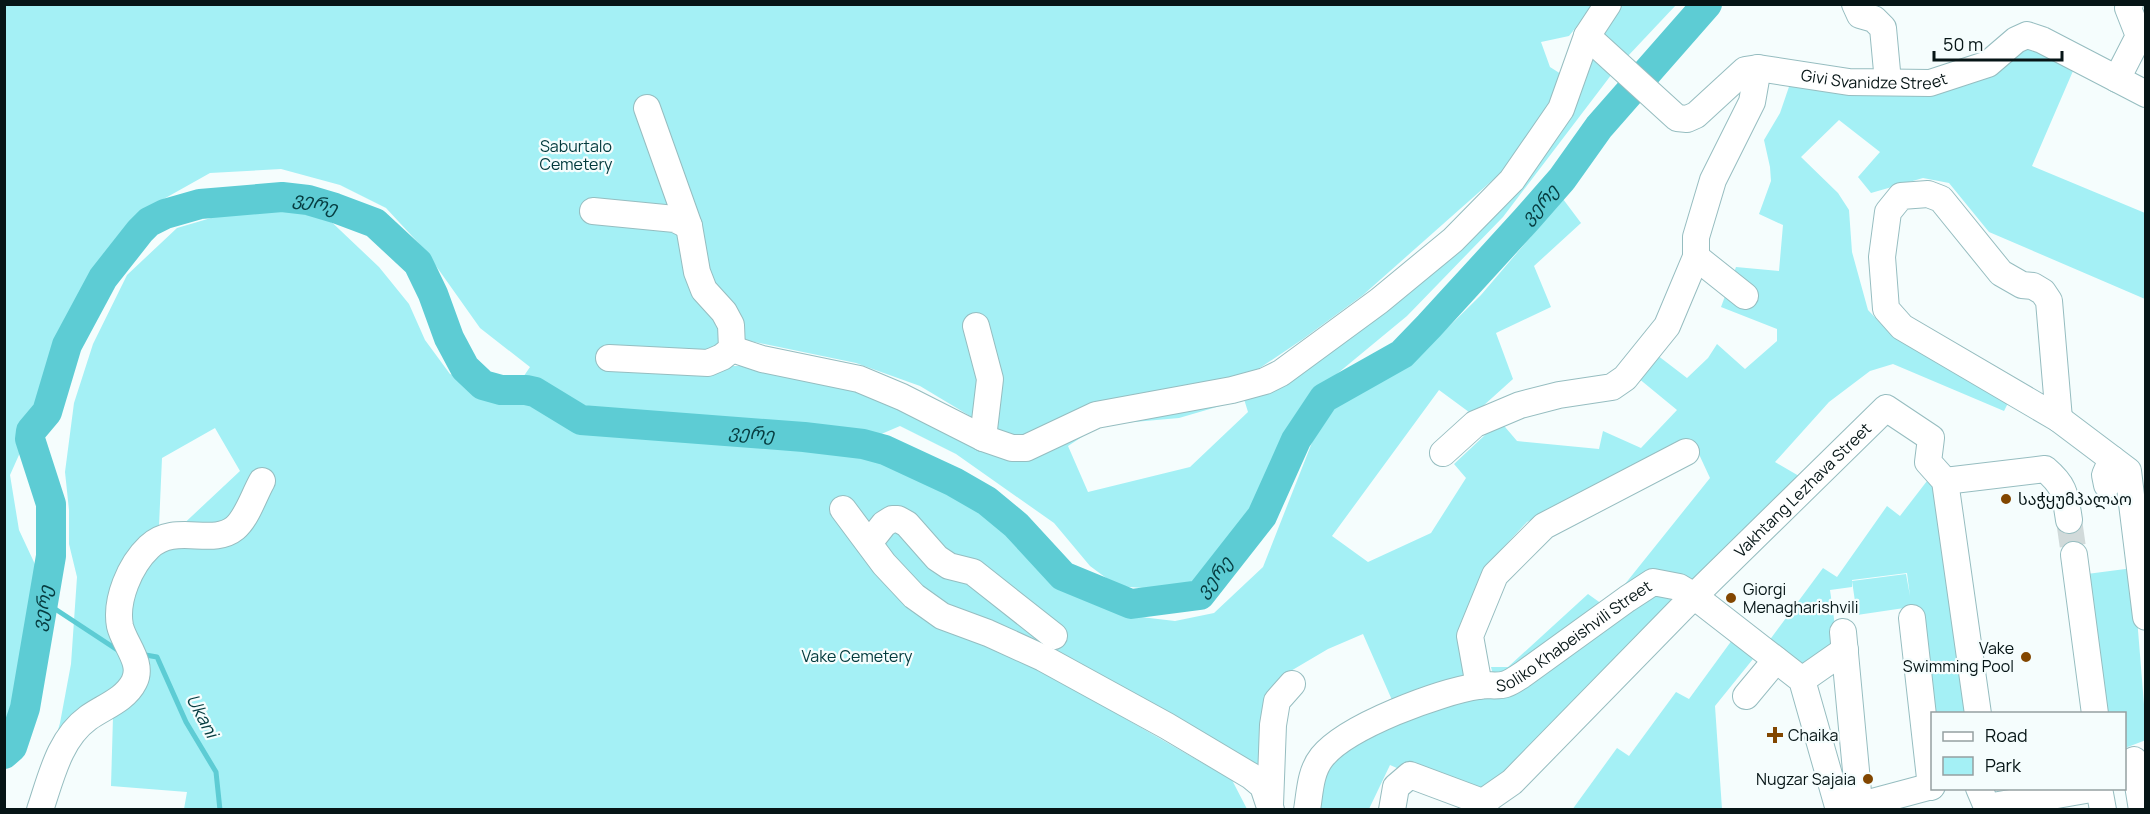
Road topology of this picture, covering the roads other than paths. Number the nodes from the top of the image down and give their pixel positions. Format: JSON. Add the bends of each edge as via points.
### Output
{"nodes":[{"id":1,"x":1608,"y":4,"type":"edge"},
{"id":2,"x":1855,"y":4,"type":"edge"},
{"id":3,"x":2130,"y":4,"type":"edge"},
{"id":4,"x":1587,"y":36,"type":"junction"},
{"id":5,"x":2142,"y":38,"type":"edge"},
{"id":6,"x":1758,"y":68,"type":"junction"},
{"id":7,"x":2117,"y":79,"type":"junction"},
{"id":8,"x":1888,"y":82,"type":"junction"},
{"id":9,"x":2145,"y":94,"type":"edge"},
{"id":10,"x":647,"y":108,"type":"dead end"},
{"id":11,"x":593,"y":211,"type":"dead end"},
{"id":12,"x":689,"y":226,"type":"junction"},
{"id":13,"x":1696,"y":257,"type":"junction"},
{"id":14,"x":1745,"y":296,"type":"dead end"},
{"id":15,"x":976,"y":326,"type":"dead end"},
{"id":16,"x":732,"y":349,"type":"junction"},
{"id":17,"x":609,"y":358,"type":"dead end"},
{"id":18,"x":2059,"y":419,"type":"junction"},
{"id":19,"x":983,"y":438,"type":"junction"},
{"id":20,"x":1686,"y":452,"type":"dead end"},
{"id":21,"x":1443,"y":453,"type":"dead end"},
{"id":22,"x":2128,"y":467,"type":"edge"},
{"id":23,"x":261,"y":481,"type":"dead end"},
{"id":24,"x":1946,"y":481,"type":"junction"},
{"id":25,"x":2106,"y":484,"type":"dead end"},
{"id":26,"x":843,"y":509,"type":"dead end"},
{"id":27,"x":2069,"y":520,"type":"tunnel mouth"},
{"id":28,"x":869,"y":543,"type":"junction"},
{"id":29,"x":2074,"y":555,"type":"tunnel mouth"},
{"id":30,"x":1694,"y":596,"type":"junction"},
{"id":31,"x":2145,"y":617,"type":"edge"},
{"id":32,"x":1912,"y":618,"type":"dead end"},
{"id":33,"x":1054,"y":636,"type":"dead end"},
{"id":34,"x":1776,"y":660,"type":"junction"},
{"id":35,"x":1802,"y":680,"type":"junction"},
{"id":36,"x":1292,"y":684,"type":"dead end"},
{"id":37,"x":1479,"y":686,"type":"junction"},
{"id":38,"x":1746,"y":696,"type":"dead end"},
{"id":39,"x":1977,"y":712,"type":"edge"},
{"id":40,"x":2096,"y":712,"type":"edge"},
{"id":41,"x":2131,"y":760,"type":"edge"},
{"id":42,"x":1979,"y":790,"type":"edge"},
{"id":43,"x":2092,"y":790,"type":"edge"},
{"id":44,"x":2098,"y":790,"type":"edge"},
{"id":45,"x":1928,"y":792,"type":"edge"},
{"id":46,"x":1268,"y":800,"type":"edge"},
{"id":47,"x":1483,"y":806,"type":"edge"},
{"id":48,"x":1852,"y":808,"type":"edge"},
{"id":49,"x":40,"y":810,"type":"edge"},
{"id":50,"x":1307,"y":810,"type":"edge"},
{"id":51,"x":1392,"y":810,"type":"edge"},
{"id":52,"x":2103,"y":810,"type":"edge"},
{"id":53,"x":2142,"y":810,"type":"edge"}],
"edges":[{"from":1,"to":4,"type":"street"},
{"from":2,"to":8,"type":"street","via":[[1860,15],[1874,19],[1883,28]]},
{"from":3,"to":5,"type":"street","via":[[2128,8]]},
{"from":4,"to":6,"type":"street","via":[[1677,118],[1696,116],[1745,70]]},
{"from":4,"to":19,"type":"street","via":[[1561,109],[1512,180],[1453,240],[1281,373],[1232,390],[1096,415],[1026,448],[1012,448]]},
{"from":5,"to":7,"type":"street"},
{"from":6,"to":8,"type":"street","name":"Givi Svanidze Street","via":[[1849,82]]},
{"from":6,"to":13,"type":"street","via":[[1752,102],[1713,180],[1696,237]]},
{"from":7,"to":8,"type":"street","name":"Givi Svanidze Street","via":[[2027,35],[1988,64],[1930,83]]},
{"from":7,"to":9,"type":"street","name":"Givi Svanidze Street"},
{"from":10,"to":12,"type":"street"},
{"from":11,"to":12,"type":"street","via":[[675,219]]},
{"from":12,"to":16,"type":"street","via":[[697,272],[704,290],[731,325]]},
{"from":13,"to":14,"type":"street"},
{"from":13,"to":21,"type":"street","via":[[1667,326],[1625,378],[1612,387],[1520,405],[1475,424]]},
{"from":15,"to":19,"type":"street","via":[[990,380]]},
{"from":16,"to":17,"type":"street","via":[[708,363]]},
{"from":16,"to":19,"type":"street","via":[[859,380]]},
{"from":18,"to":18,"type":"street","via":[[1902,327],[1886,309],[1882,257],[1888,212],[1901,196],[1928,194],[1941,199],[2001,273],[2043,292],[2049,301]]},
{"from":18,"to":22,"type":"street"},
{"from":20,"to":37,"type":"street","via":[[1545,526],[1495,575],[1470,636]]},
{"from":22,"to":25,"type":"street","via":[[2105,475]]},
{"from":22,"to":31,"type":"street"},
{"from":23,"to":49,"type":"street","via":[[241,522],[228,532],[160,538],[139,559],[130,574],[119,614],[120,628],[137,670],[134,681],[116,701],[87,719],[67,740]]},
{"from":24,"to":27,"type":"street","via":[[2045,469],[2065,492]]},
{"from":24,"to":30,"type":"street","name":"Vakhtang Lezhava Street","via":[[1928,462],[1931,438],[1886,408]]},
{"from":24,"to":39,"type":"street","name":"Vakhtang Lezhava Street"},
{"from":26,"to":28,"type":"street"},
{"from":28,"to":33,"type":"street","via":[[884,524],[898,519],[937,558],[973,572]]},
{"from":28,"to":46,"type":"street","via":[[914,596],[942,616],[1043,658],[1167,726],[1251,776]]},
{"from":29,"to":40,"type":"street"},
{"from":30,"to":34,"type":"street","name":"Soliko Khabeishvili Street"},
{"from":30,"to":37,"type":"street","name":"Soliko Khabeishvili Street","via":[[1680,587],[1653,582],[1522,675],[1505,684]]},
{"from":30,"to":47,"type":"street","name":"Vakhtang Lezhava Street","via":[[1512,782]]},
{"from":32,"to":45,"type":"street"},
{"from":34,"to":35,"type":"street","name":"Soliko Khabeishvili Street"},
{"from":34,"to":38,"type":"street"},
{"from":35,"to":48,"type":"street"},
{"from":35,"to":48,"type":"street","via":[[1844,641],[1858,792]]},
{"from":36,"to":46,"type":"street","via":[[1277,701]]},
{"from":37,"to":50,"type":"street","name":"Soliko Khabeishvili Street","via":[[1417,703],[1340,741],[1321,758],[1311,779]]},
{"from":41,"to":53,"type":"street"},
{"from":42,"to":43,"type":"street","via":[[1987,807]]},
{"from":44,"to":52,"type":"street"},
{"from":45,"to":48,"type":"street"},
{"from":47,"to":51,"type":"street","via":[[1410,775],[1396,787]]}]}
